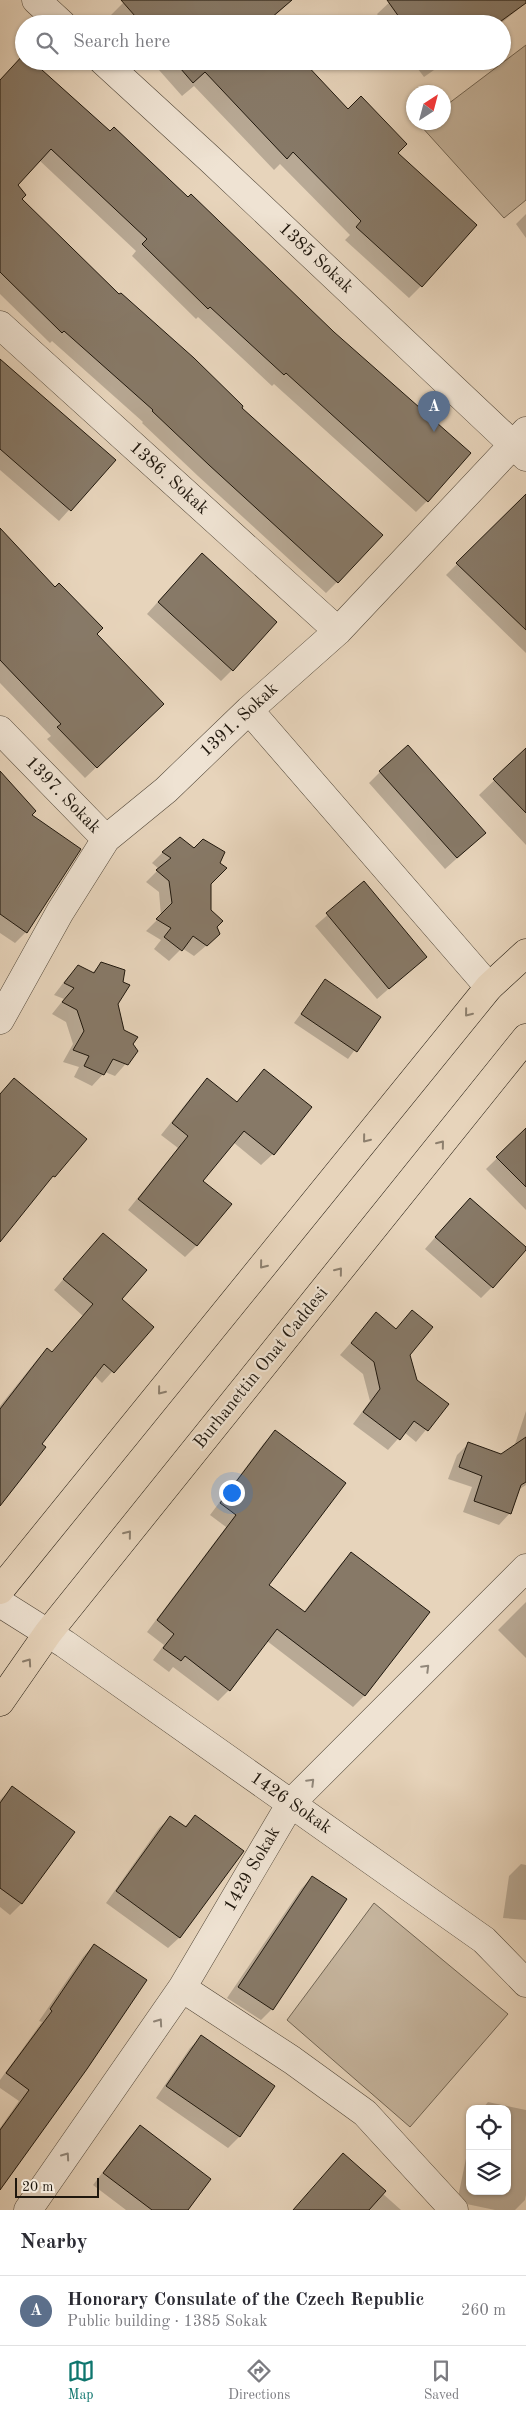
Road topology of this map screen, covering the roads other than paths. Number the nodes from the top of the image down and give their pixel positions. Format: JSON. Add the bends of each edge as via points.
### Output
{"nodes":[{"id":1,"x":36,"y":0,"type":"edge"},
{"id":2,"x":52,"y":15,"type":"edge"},
{"id":3,"x":113,"y":70,"type":"edge"},
{"id":4,"x":0,"y":325,"type":"edge"},
{"id":5,"x":521,"y":444,"type":"edge"},
{"id":6,"x":338,"y":631,"type":"junction"},
{"id":7,"x":249,"y":710,"type":"junction"},
{"id":8,"x":0,"y":730,"type":"edge"},
{"id":9,"x":106,"y":839,"type":"junction"},
{"id":10,"x":526,"y":953,"type":"edge"},
{"id":11,"x":489,"y":987,"type":"junction"},
{"id":12,"x":0,"y":1020,"type":"edge"},
{"id":13,"x":526,"y":1038,"type":"edge"},
{"id":14,"x":526,"y":1568,"type":"edge"},
{"id":15,"x":0,"y":1590,"type":"edge"},
{"id":16,"x":0,"y":1603,"type":"edge"},
{"id":17,"x":48,"y":1633,"type":"junction"},
{"id":18,"x":0,"y":1702,"type":"edge"},
{"id":19,"x":291,"y":1803,"type":"junction"},
{"id":20,"x":526,"y":1983,"type":"edge"},
{"id":21,"x":182,"y":1988,"type":"junction"},
{"id":22,"x":28,"y":2210,"type":"edge"},
{"id":23,"x":454,"y":2210,"type":"edge"}],
"edges":[{"from":1,"to":2,"type":"street"},
{"from":3,"to":5,"type":"street","name":"1385 Sokak"},
{"from":4,"to":6,"type":"street","name":"1386. Sokak"},
{"from":5,"to":6,"type":"street","name":"1391. Sokak"},
{"from":6,"to":7,"type":"street","name":"1391. Sokak"},
{"from":7,"to":9,"type":"street","name":"1391. Sokak","via":[[166,790]]},
{"from":7,"to":11,"type":"street"},
{"from":8,"to":9,"type":"street","name":"1397. Sokak"},
{"from":9,"to":12,"type":"street","name":"1391. Sokak","via":[[60,912]]},
{"from":10,"to":11,"type":"main road"},
{"from":11,"to":15,"type":"main road","one_way":true},
{"from":17,"to":13,"type":"main road","name":"Burhanettin Onat Caddesi","one_way":true},
{"from":19,"to":14,"type":"street","name":"1429 Sokak","one_way":true},
{"from":16,"to":17,"type":"street","name":"1426 Sokak"},
{"from":18,"to":17,"type":"main road","name":"Burhanettin Onat Caddesi","one_way":true},
{"from":17,"to":19,"type":"street","name":"1426 Sokak"},
{"from":19,"to":20,"type":"street","name":"1426 Sokak","via":[[484,1940]]},
{"from":19,"to":21,"type":"street","name":"1429 Sokak"},
{"from":22,"to":21,"type":"street","name":"1429 Sokak","one_way":true},
{"from":21,"to":23,"type":"street","via":[[292,2060],[365,2113]]}]}
